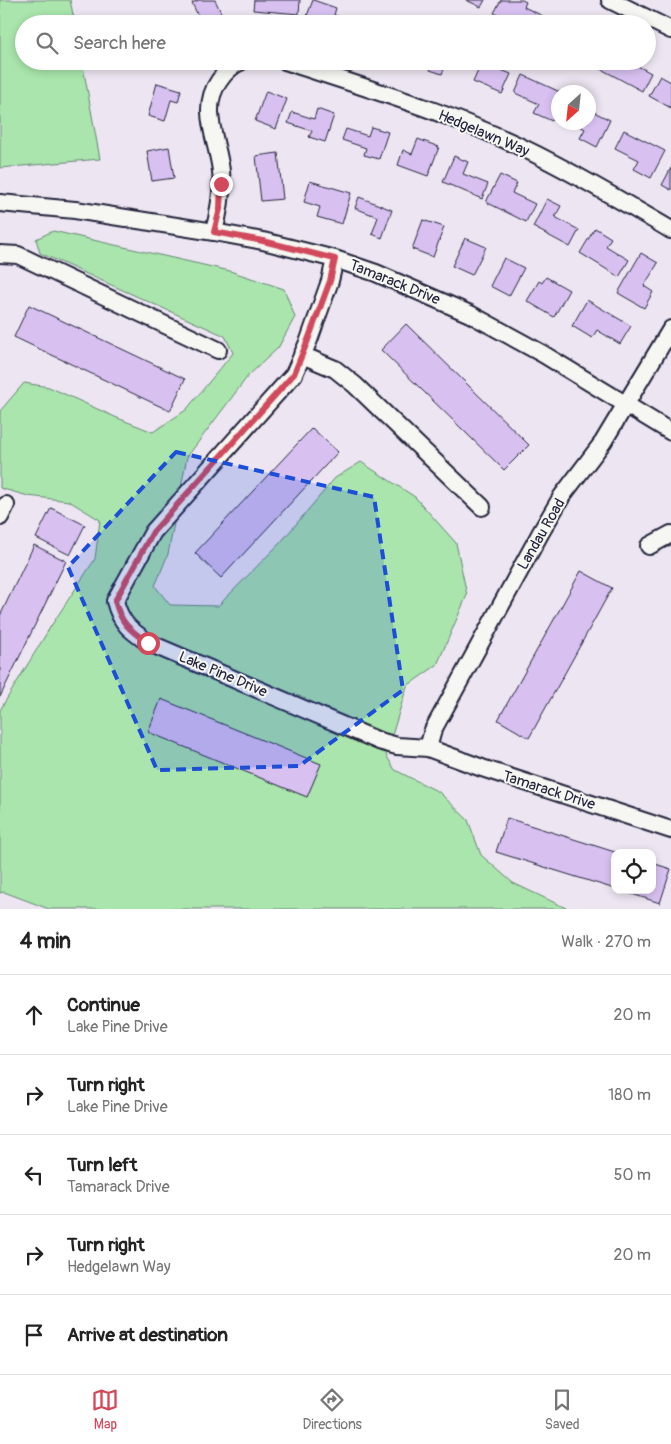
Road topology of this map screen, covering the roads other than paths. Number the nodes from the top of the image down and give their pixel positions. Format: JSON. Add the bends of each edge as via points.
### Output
{"nodes":[{"id":1,"x":610,"y":0,"type":"edge"},
{"id":2,"x":640,"y":15,"type":"edge"},
{"id":3,"x":656,"y":23,"type":"edge"},
{"id":4,"x":671,"y":30,"type":"edge"},
{"id":5,"x":229,"y":70,"type":"edge"},
{"id":6,"x":311,"y":70,"type":"edge"},
{"id":7,"x":0,"y":202,"type":"edge"},
{"id":8,"x":671,"y":230,"type":"edge"},
{"id":9,"x":214,"y":232,"type":"junction"},
{"id":10,"x":0,"y":254,"type":"edge"},
{"id":11,"x":335,"y":259,"type":"junction"},
{"id":12,"x":671,"y":329,"type":"edge"},
{"id":13,"x":218,"y":350,"type":"dead end"},
{"id":14,"x":302,"y":355,"type":"junction"},
{"id":15,"x":625,"y":404,"type":"junction"},
{"id":16,"x":671,"y":432,"type":"edge"},
{"id":17,"x":482,"y":507,"type":"dead end"},
{"id":18,"x":671,"y":534,"type":"edge"},
{"id":19,"x":649,"y":546,"type":"dead end"},
{"id":20,"x":428,"y":748,"type":"junction"},
{"id":21,"x":671,"y":830,"type":"edge"}],
"edges":[{"from":1,"to":2,"type":"street"},
{"from":3,"to":4,"type":"street"},
{"from":5,"to":9,"type":"street","via":[[212,94],[210,105],[210,120],[221,170],[220,209]]},
{"from":6,"to":8,"type":"street","name":"Hedgelawn Way","via":[[454,119],[524,148]]},
{"from":7,"to":9,"type":"street","name":"Tamarack Drive"},
{"from":9,"to":11,"type":"street","name":"Tamarack Drive"},
{"from":10,"to":13,"type":"street","via":[[18,255]]},
{"from":11,"to":14,"type":"street","name":"Lake Pine Drive"},
{"from":11,"to":15,"type":"street","name":"Tamarack Drive","via":[[470,314]]},
{"from":12,"to":15,"type":"street","name":"Landau Road"},
{"from":14,"to":17,"type":"street","via":[[336,369],[356,385]]},
{"from":14,"to":20,"type":"street","name":"Lake Pine Drive","via":[[294,374],[153,532],[115,601],[119,616],[130,630],[148,643],[378,740],[396,746]]},
{"from":15,"to":16,"type":"street","name":"Tamarack Drive"},
{"from":15,"to":20,"type":"street","name":"Landau Road","via":[[541,532],[433,730]]},
{"from":18,"to":19,"type":"street"},
{"from":20,"to":21,"type":"street","name":"Tamarack Drive"}]}
